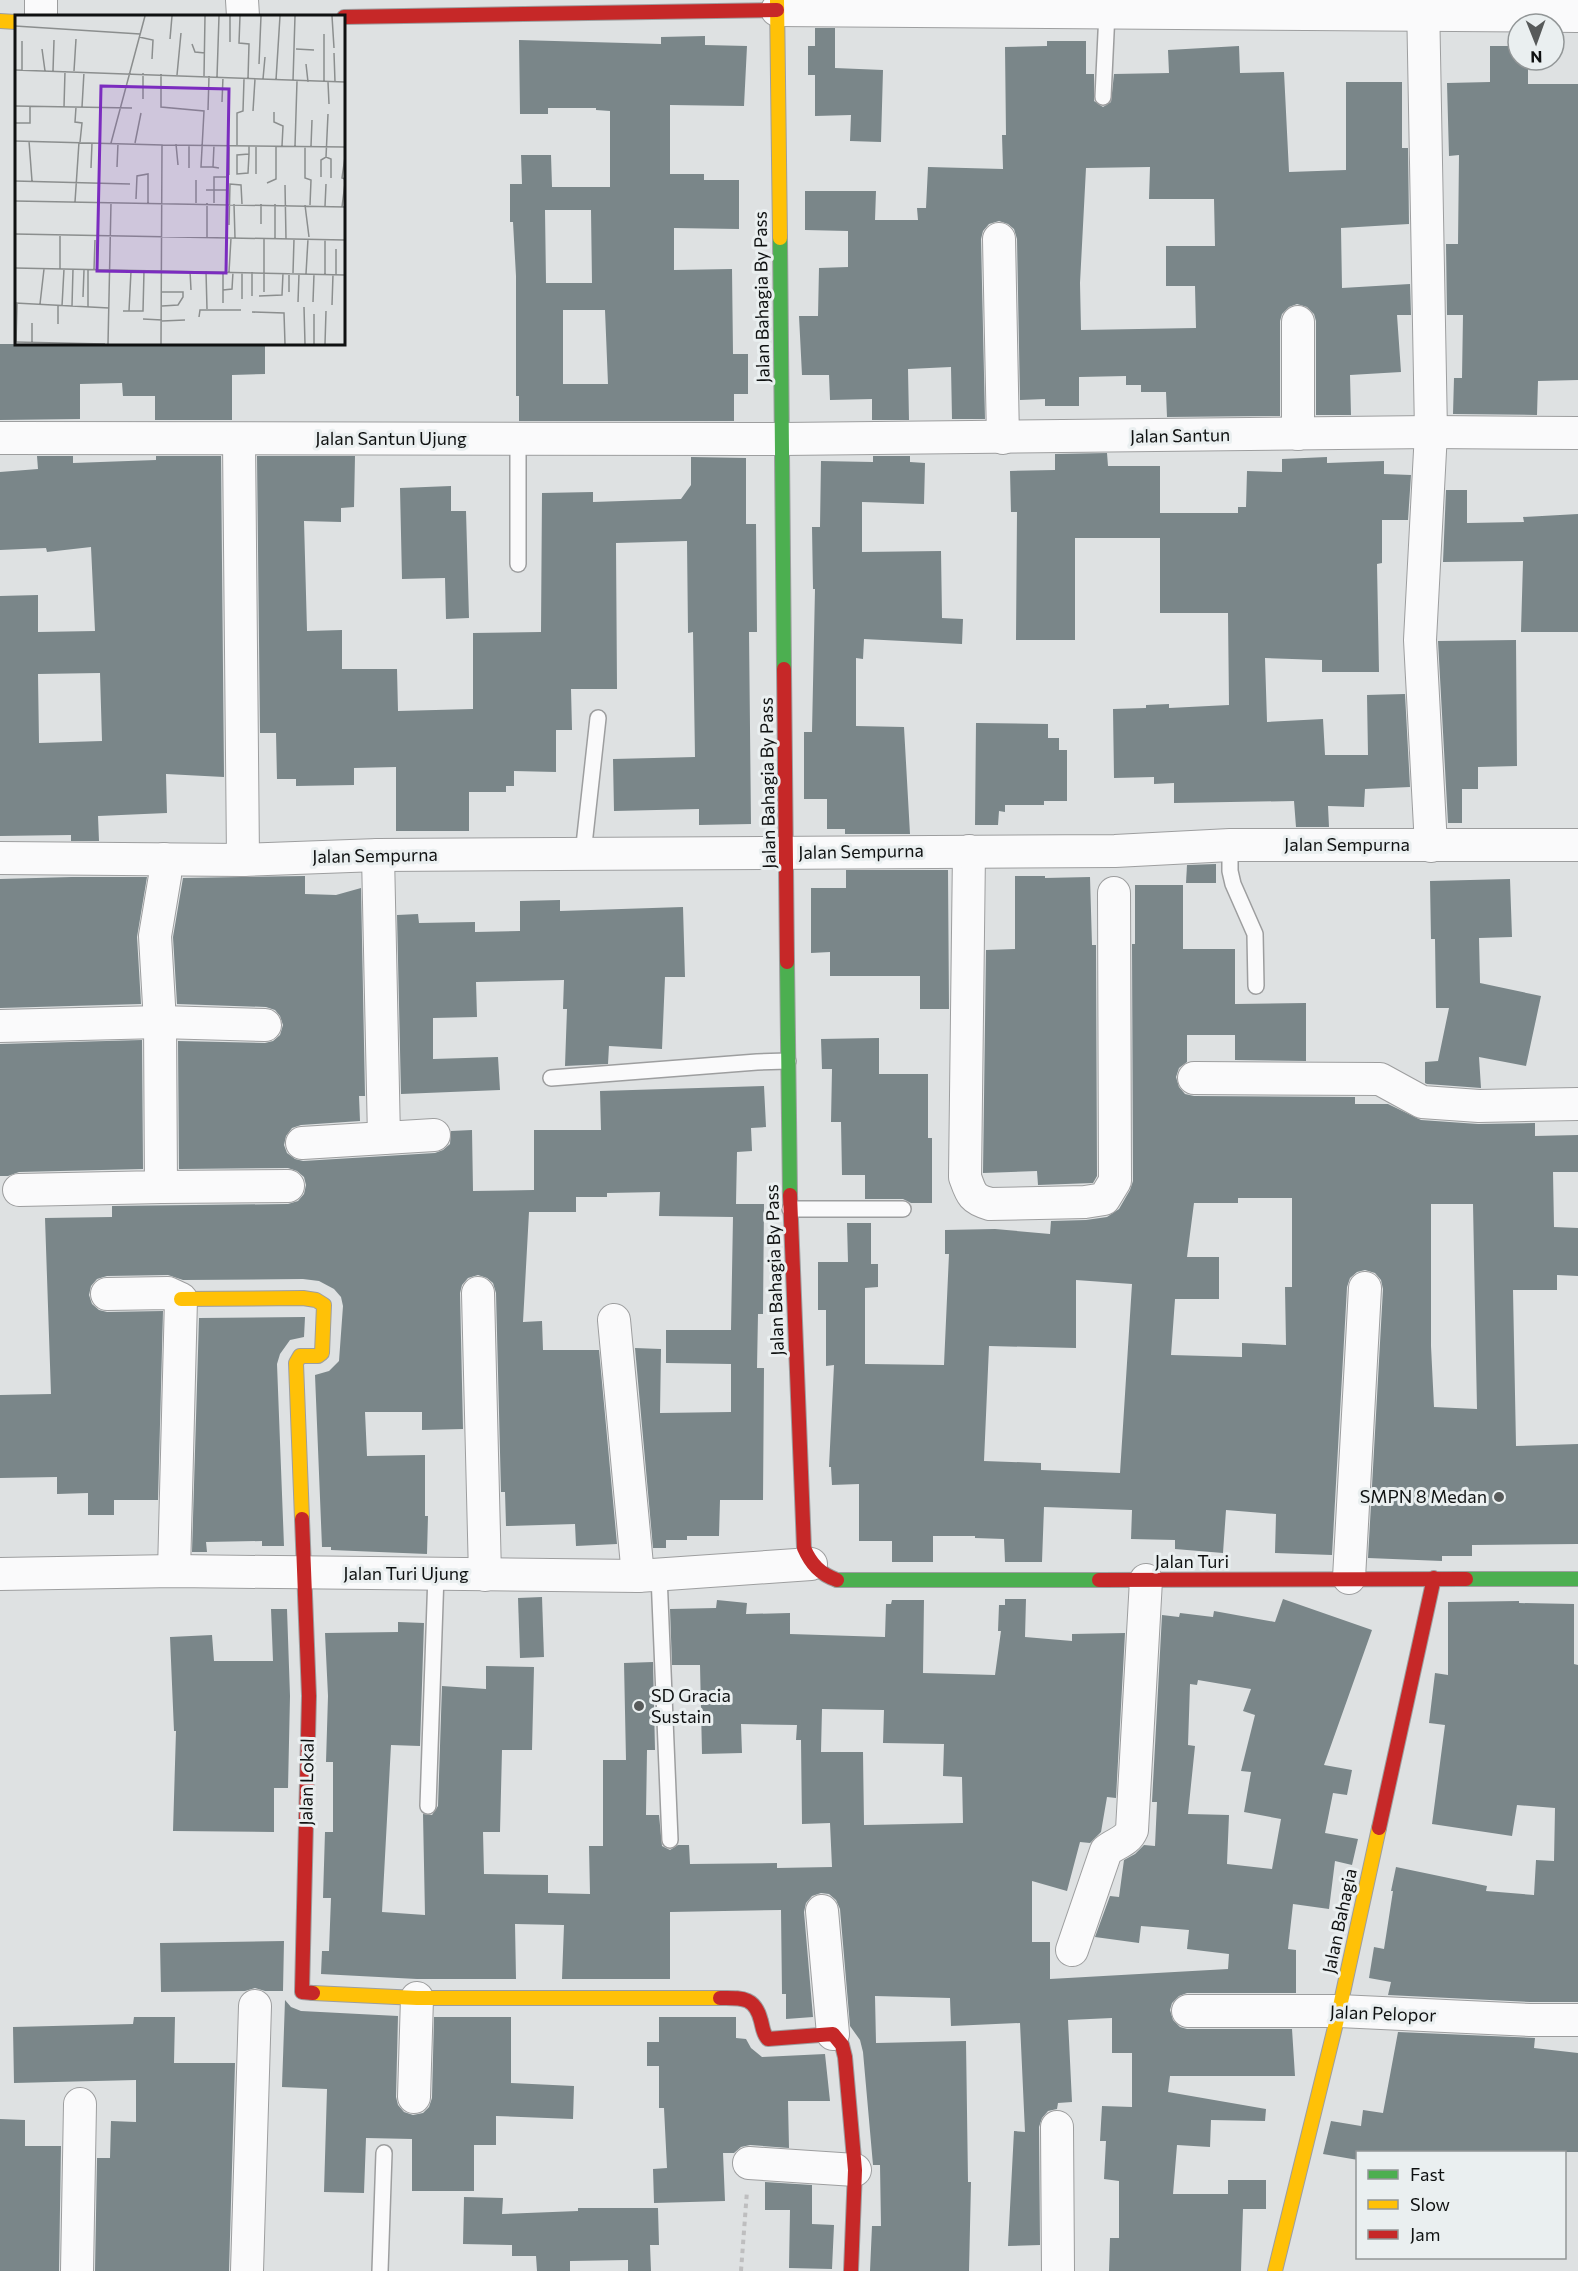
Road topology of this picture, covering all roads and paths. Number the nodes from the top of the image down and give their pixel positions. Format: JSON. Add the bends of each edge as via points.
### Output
{"nodes":[{"id":1,"x":242,"y":0,"type":"edge"},
{"id":2,"x":777,"y":5,"type":"edge"},
{"id":3,"x":1011,"y":6,"type":"edge"},
{"id":4,"x":1171,"y":6,"type":"edge"},
{"id":5,"x":1424,"y":7,"type":"edge"},
{"id":6,"x":438,"y":8,"type":"edge"},
{"id":7,"x":1107,"y":12,"type":"junction"},
{"id":8,"x":243,"y":15,"type":"edge"},
{"id":9,"x":1578,"y":15,"type":"edge"},
{"id":10,"x":345,"y":17,"type":"edge"},
{"id":11,"x":0,"y":21,"type":"edge"},
{"id":12,"x":15,"y":22,"type":"edge"},
{"id":13,"x":1103,"y":97,"type":"dead end"},
{"id":14,"x":999,"y":239,"type":"dead end"},
{"id":15,"x":1298,"y":322,"type":"dead end"},
{"id":16,"x":1431,"y":432,"type":"junction"},
{"id":17,"x":1578,"y":433,"type":"edge"},
{"id":18,"x":1298,"y":434,"type":"junction"},
{"id":19,"x":0,"y":438,"type":"edge"},
{"id":20,"x":1004,"y":438,"type":"junction"},
{"id":21,"x":518,"y":439,"type":"junction"},
{"id":22,"x":239,"y":440,"type":"junction"},
{"id":23,"x":782,"y":440,"type":"junction"},
{"id":24,"x":518,"y":564,"type":"dead end"},
{"id":25,"x":598,"y":718,"type":"dead end"},
{"id":26,"x":1230,"y":845,"type":"junction"},
{"id":27,"x":1578,"y":845,"type":"edge"},
{"id":28,"x":1431,"y":846,"type":"junction"},
{"id":29,"x":969,"y":851,"type":"junction"},
{"id":30,"x":786,"y":853,"type":"junction"},
{"id":31,"x":583,"y":854,"type":"junction"},
{"id":32,"x":378,"y":855,"type":"junction"},
{"id":33,"x":0,"y":858,"type":"edge"},
{"id":34,"x":164,"y":859,"type":"junction"},
{"id":35,"x":243,"y":860,"type":"junction"},
{"id":36,"x":1115,"y":874,"type":"junction"},
{"id":37,"x":1256,"y":986,"type":"dead end"},
{"id":38,"x":160,"y":1022,"type":"junction"},
{"id":39,"x":265,"y":1025,"type":"dead end"},
{"id":40,"x":0,"y":1026,"type":"edge"},
{"id":41,"x":788,"y":1061,"type":"junction"},
{"id":42,"x":551,"y":1077,"type":"dead end"},
{"id":43,"x":1194,"y":1077,"type":"dead end"},
{"id":44,"x":1578,"y":1104,"type":"edge"},
{"id":45,"x":434,"y":1135,"type":"dead end"},
{"id":46,"x":384,"y":1138,"type":"junction"},
{"id":47,"x":302,"y":1143,"type":"dead end"},
{"id":48,"x":161,"y":1186,"type":"junction"},
{"id":49,"x":288,"y":1186,"type":"dead end"},
{"id":50,"x":19,"y":1190,"type":"dead end"},
{"id":51,"x":790,"y":1209,"type":"junction"},
{"id":52,"x":903,"y":1209,"type":"dead end"},
{"id":53,"x":1365,"y":1287,"type":"dead end"},
{"id":54,"x":478,"y":1293,"type":"dead end"},
{"id":55,"x":107,"y":1294,"type":"dead end"},
{"id":56,"x":181,"y":1299,"type":"junction"},
{"id":57,"x":614,"y":1320,"type":"dead end"},
{"id":58,"x":811,"y":1564,"type":"junction"},
{"id":59,"x":174,"y":1571,"type":"junction"},
{"id":60,"x":305,"y":1573,"type":"junction"},
{"id":61,"x":0,"y":1574,"type":"edge"},
{"id":62,"x":436,"y":1574,"type":"junction"},
{"id":63,"x":485,"y":1575,"type":"junction"},
{"id":64,"x":648,"y":1576,"type":"junction"},
{"id":65,"x":1349,"y":1578,"type":"junction"},
{"id":66,"x":1434,"y":1578,"type":"junction"},
{"id":67,"x":1578,"y":1579,"type":"edge"},
{"id":68,"x":1146,"y":1580,"type":"junction"},
{"id":69,"x":428,"y":1806,"type":"dead end"},
{"id":70,"x":670,"y":1840,"type":"dead end"},
{"id":71,"x":822,"y":1911,"type":"dead end"},
{"id":72,"x":1072,"y":1950,"type":"dead end"},
{"id":73,"x":417,"y":1998,"type":"junction"},
{"id":74,"x":255,"y":2006,"type":"dead end"},
{"id":75,"x":1188,"y":2011,"type":"dead end"},
{"id":76,"x":1339,"y":2011,"type":"junction"},
{"id":77,"x":1578,"y":2020,"type":"edge"},
{"id":78,"x":833,"y":2034,"type":"junction"},
{"id":79,"x":414,"y":2097,"type":"dead end"},
{"id":80,"x":80,"y":2104,"type":"dead end"},
{"id":81,"x":1057,"y":2127,"type":"dead end"},
{"id":82,"x":384,"y":2153,"type":"dead end"},
{"id":83,"x":749,"y":2163,"type":"joint"},
{"id":84,"x":855,"y":2170,"type":"junction"},
{"id":85,"x":77,"y":2271,"type":"edge"},
{"id":86,"x":247,"y":2271,"type":"edge"},
{"id":87,"x":380,"y":2271,"type":"edge"},
{"id":88,"x":741,"y":2271,"type":"edge"},
{"id":89,"x":851,"y":2271,"type":"edge"},
{"id":90,"x":1058,"y":2271,"type":"edge"},
{"id":91,"x":1275,"y":2271,"type":"edge"}],
"edges":[{"from":1,"to":8,"type":"street"},
{"from":2,"to":3,"type":"street"},
{"from":2,"to":6,"type":"main road"},
{"from":2,"to":23,"type":"main road","name":"Jalan Bahagia By Pass"},
{"from":3,"to":7,"type":"street"},
{"from":4,"to":5,"type":"street"},
{"from":4,"to":7,"type":"street"},
{"from":5,"to":9,"type":"street"},
{"from":5,"to":16,"type":"street"},
{"from":6,"to":10,"type":"main road"},
{"from":7,"to":13,"type":"lane"},
{"from":11,"to":12,"type":"main road"},
{"from":14,"to":20,"type":"street"},
{"from":15,"to":18,"type":"street"},
{"from":16,"to":17,"type":"street","name":"Jalan Santun"},
{"from":16,"to":18,"type":"street","name":"Jalan Santun"},
{"from":16,"to":28,"type":"street","via":[[1420,640]]},
{"from":18,"to":20,"type":"street","name":"Jalan Santun"},
{"from":19,"to":22,"type":"street","name":"Jalan Santun Ujung"},
{"from":20,"to":23,"type":"street","name":"Jalan Santun"},
{"from":21,"to":22,"type":"street","name":"Jalan Santun Ujung"},
{"from":21,"to":23,"type":"street","name":"Jalan Santun Ujung"},
{"from":21,"to":24,"type":"lane"},
{"from":22,"to":35,"type":"street"},
{"from":23,"to":30,"type":"main road","name":"Jalan Bahagia By Pass"},
{"from":25,"to":31,"type":"lane"},
{"from":26,"to":28,"type":"street","name":"Jalan Sempurna"},
{"from":26,"to":36,"type":"street","name":"Jalan Sempurna"},
{"from":26,"to":37,"type":"lane","via":[[1233,884],[1254,934]]},
{"from":27,"to":28,"type":"street","name":"Jalan Sempurna"},
{"from":29,"to":30,"type":"street","name":"Jalan Sempurna"},
{"from":29,"to":36,"type":"street","name":"Jalan Sempurna"},
{"from":29,"to":36,"type":"street","via":[[965,1177],[971,1194],[990,1204],[1104,1199],[1115,1181]]},
{"from":30,"to":31,"type":"street","name":"Jalan Sempurna"},
{"from":30,"to":41,"type":"main road","name":"Jalan Bahagia By Pass"},
{"from":31,"to":32,"type":"street","name":"Jalan Sempurna"},
{"from":32,"to":35,"type":"street","name":"Jalan Sempurna"},
{"from":32,"to":46,"type":"street"},
{"from":33,"to":34,"type":"street","name":"Jalan Sempurna"},
{"from":34,"to":35,"type":"street","name":"Jalan Sempurna"},
{"from":34,"to":38,"type":"street","via":[[155,936]]},
{"from":38,"to":39,"type":"street"},
{"from":38,"to":40,"type":"street"},
{"from":38,"to":48,"type":"street"},
{"from":41,"to":42,"type":"lane"},
{"from":41,"to":51,"type":"main road","name":"Jalan Bahagia By Pass"},
{"from":43,"to":44,"type":"street","via":[[1380,1079],[1422,1102],[1479,1106]]},
{"from":45,"to":46,"type":"street"},
{"from":46,"to":47,"type":"street"},
{"from":48,"to":49,"type":"street"},
{"from":48,"to":50,"type":"street"},
{"from":51,"to":52,"type":"lane"},
{"from":51,"to":58,"type":"main road","name":"Jalan Bahagia By Pass","via":[[804,1548]]},
{"from":53,"to":65,"type":"street"},
{"from":54,"to":63,"type":"street"},
{"from":55,"to":56,"type":"street","via":[[168,1293]]},
{"from":56,"to":59,"type":"street"},
{"from":56,"to":60,"type":"main road","name":"Jalan Lokal","via":[[303,1298],[324,1305],[322,1353],[300,1356],[297,1363]]},
{"from":57,"to":64,"type":"street"},
{"from":58,"to":64,"type":"street","name":"Jalan Turi Ujung"},
{"from":58,"to":68,"type":"main road","name":"Jalan Turi","via":[[821,1575],[844,1581]]},
{"from":59,"to":60,"type":"street","name":"Jalan Turi Ujung"},
{"from":59,"to":61,"type":"street","name":"Jalan Turi Ujung"},
{"from":60,"to":62,"type":"street","name":"Jalan Turi Ujung"},
{"from":60,"to":73,"type":"main road","name":"Jalan Lokal","via":[[309,1696],[303,1992]]},
{"from":62,"to":63,"type":"street","name":"Jalan Turi Ujung"},
{"from":62,"to":69,"type":"lane"},
{"from":63,"to":64,"type":"street","name":"Jalan Turi Ujung"},
{"from":64,"to":70,"type":"lane"},
{"from":65,"to":66,"type":"main road","name":"Jalan Turi"},
{"from":65,"to":68,"type":"main road","name":"Jalan Turi"},
{"from":66,"to":67,"type":"main road","name":"Jalan Turi"},
{"from":66,"to":76,"type":"main road","name":"Jalan Bahagia"},
{"from":68,"to":72,"type":"street","via":[[1132,1830],[1123,1842],[1106,1851]]},
{"from":71,"to":78,"type":"street"},
{"from":73,"to":78,"type":"main road","via":[[744,1998],[759,2011],[768,2039]]},
{"from":73,"to":79,"type":"street"},
{"from":74,"to":86,"type":"street"},
{"from":75,"to":76,"type":"street","name":"Jalan Pelopor"},
{"from":76,"to":77,"type":"street","name":"Jalan Pelopor"},
{"from":76,"to":91,"type":"main road","name":"Jalan Bahagia"},
{"from":78,"to":84,"type":"main road","via":[[845,2057]]},
{"from":80,"to":85,"type":"street"},
{"from":81,"to":90,"type":"street"},
{"from":82,"to":87,"type":"lane"},
{"from":83,"to":84,"type":"street"},
{"from":83,"to":88,"type":"path"},
{"from":84,"to":89,"type":"main road"}]}
